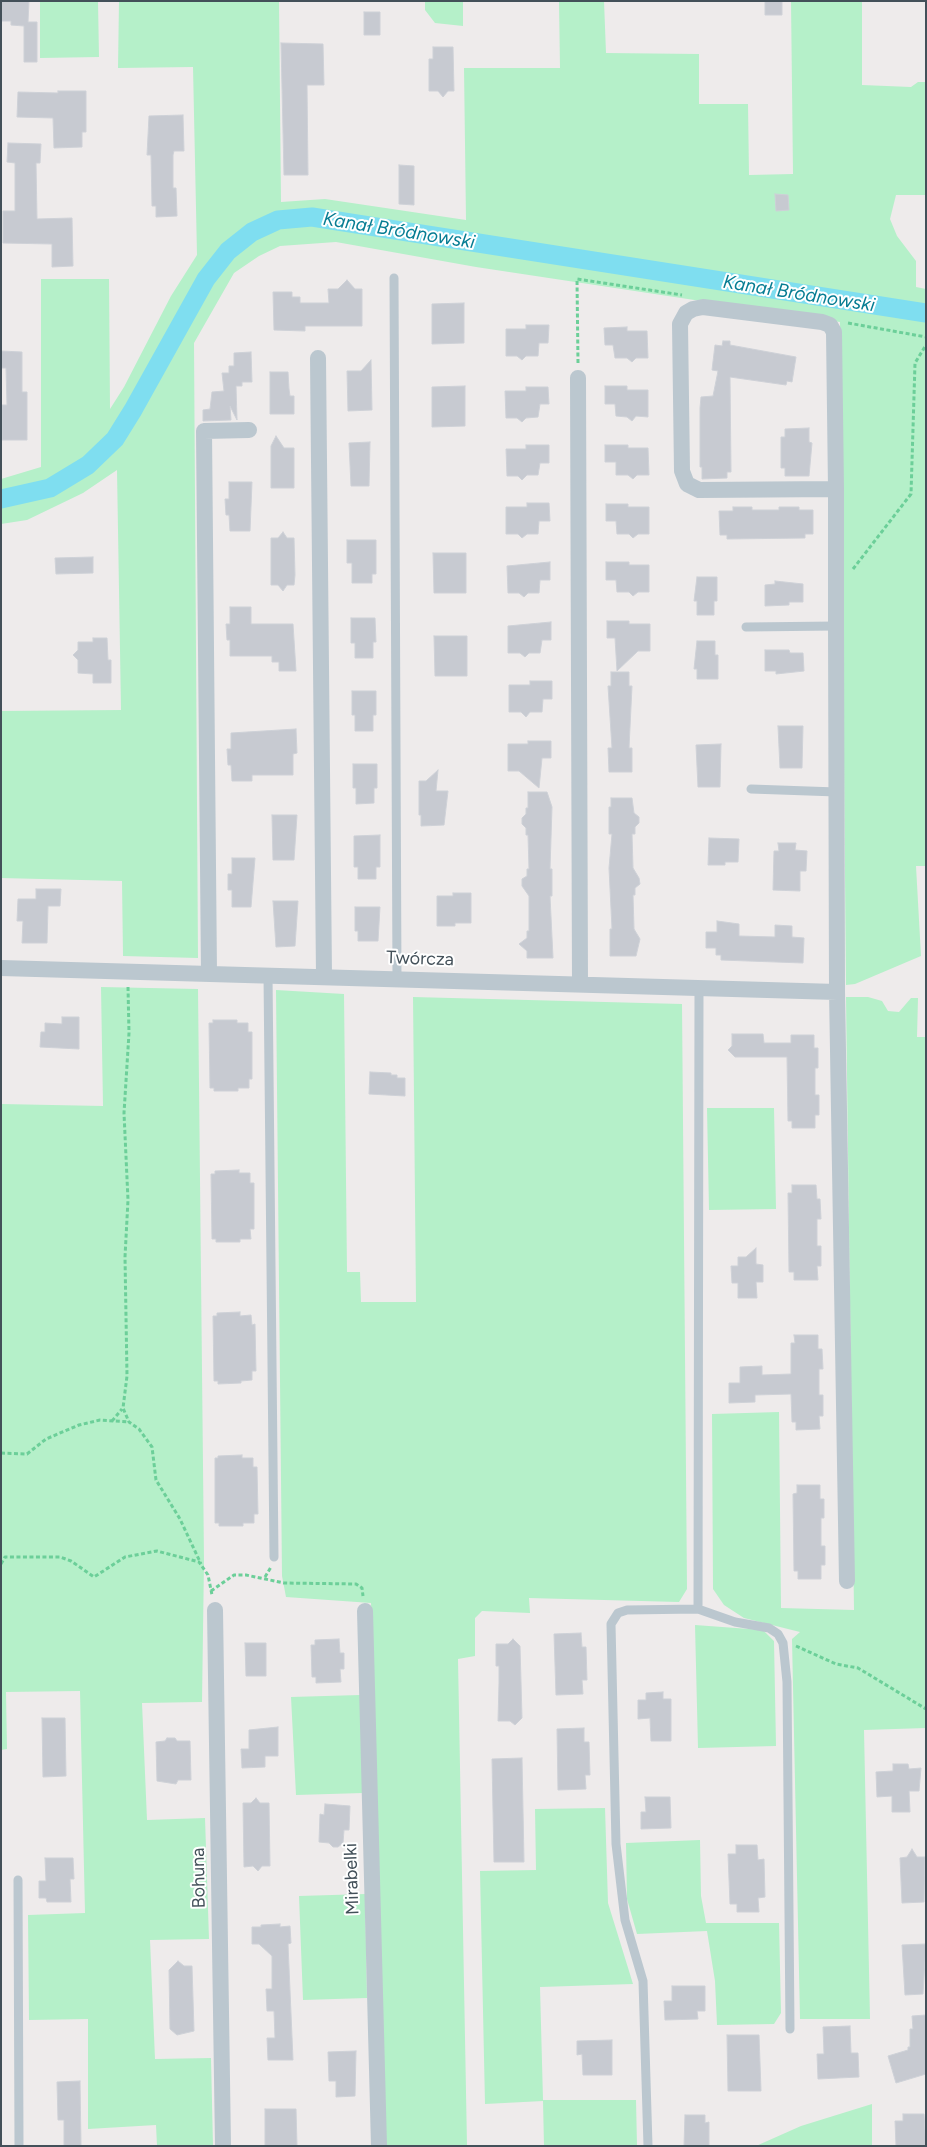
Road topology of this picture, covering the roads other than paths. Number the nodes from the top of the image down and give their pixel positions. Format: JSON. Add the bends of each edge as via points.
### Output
{"nodes":[{"id":1,"x":394,"y":278,"type":"dead end"},
{"id":2,"x":318,"y":358,"type":"dead end"},
{"id":3,"x":578,"y":378,"type":"road end"},
{"id":4,"x":249,"y":430,"type":"dead end"},
{"id":5,"x":836,"y":489,"type":"junction"},
{"id":6,"x":836,"y":626,"type":"junction"},
{"id":7,"x":746,"y":627,"type":"dead end"},
{"id":8,"x":751,"y":790,"type":"dead end"},
{"id":9,"x":837,"y":792,"type":"junction"},
{"id":10,"x":1,"y":968,"type":"edge"},
{"id":11,"x":209,"y":974,"type":"junction"},
{"id":12,"x":268,"y":975,"type":"junction"},
{"id":13,"x":324,"y":976,"type":"junction"},
{"id":14,"x":397,"y":978,"type":"junction"},
{"id":15,"x":580,"y":984,"type":"junction"},
{"id":16,"x":699,"y":987,"type":"junction"},
{"id":17,"x":837,"y":992,"type":"junction"},
{"id":18,"x":274,"y":1557,"type":"dead end"},
{"id":19,"x":847,"y":1581,"type":"dead end"},
{"id":20,"x":698,"y":1609,"type":"junction"},
{"id":21,"x":215,"y":1610,"type":"road end"},
{"id":22,"x":365,"y":1611,"type":"road end"},
{"id":23,"x":18,"y":1880,"type":"dead end"},
{"id":24,"x":790,"y":2028,"type":"dead end"},
{"id":25,"x":19,"y":2146,"type":"edge"},
{"id":26,"x":223,"y":2146,"type":"edge"},
{"id":27,"x":379,"y":2146,"type":"edge"},
{"id":28,"x":648,"y":2146,"type":"edge"}],
"edges":[{"from":1,"to":14,"type":"lane"},
{"from":2,"to":13,"type":"street"},
{"from":3,"to":15,"type":"street"},
{"from":4,"to":11,"type":"street","via":[[204,431]]},
{"from":5,"to":5,"type":"street","via":[[699,490],[687,484],[682,471],[680,324],[686,313],[703,307],[830,325],[834,332]]},
{"from":5,"to":6,"type":"street"},
{"from":6,"to":7,"type":"lane"},
{"from":6,"to":9,"type":"street"},
{"from":8,"to":9,"type":"lane"},
{"from":9,"to":17,"type":"street"},
{"from":10,"to":11,"type":"street","name":"Twórcza"},
{"from":11,"to":12,"type":"street","name":"Twórcza"},
{"from":12,"to":13,"type":"street","name":"Twórcza"},
{"from":12,"to":18,"type":"lane"},
{"from":13,"to":14,"type":"street","name":"Twórcza"},
{"from":14,"to":15,"type":"street","name":"Twórcza"},
{"from":15,"to":16,"type":"street","name":"Twórcza"},
{"from":16,"to":17,"type":"street","name":"Twórcza"},
{"from":16,"to":20,"type":"lane"},
{"from":17,"to":19,"type":"street"},
{"from":20,"to":24,"type":"lane","via":[[735,1622],[769,1628],[783,1643],[787,1682]]},
{"from":20,"to":28,"type":"lane","via":[[627,1610],[618,1613],[611,1624],[617,1852],[625,1920],[643,1981]]},
{"from":21,"to":26,"type":"street","name":"Bohuna"},
{"from":22,"to":27,"type":"street","name":"Mirabelki"},
{"from":23,"to":25,"type":"lane"}]}
